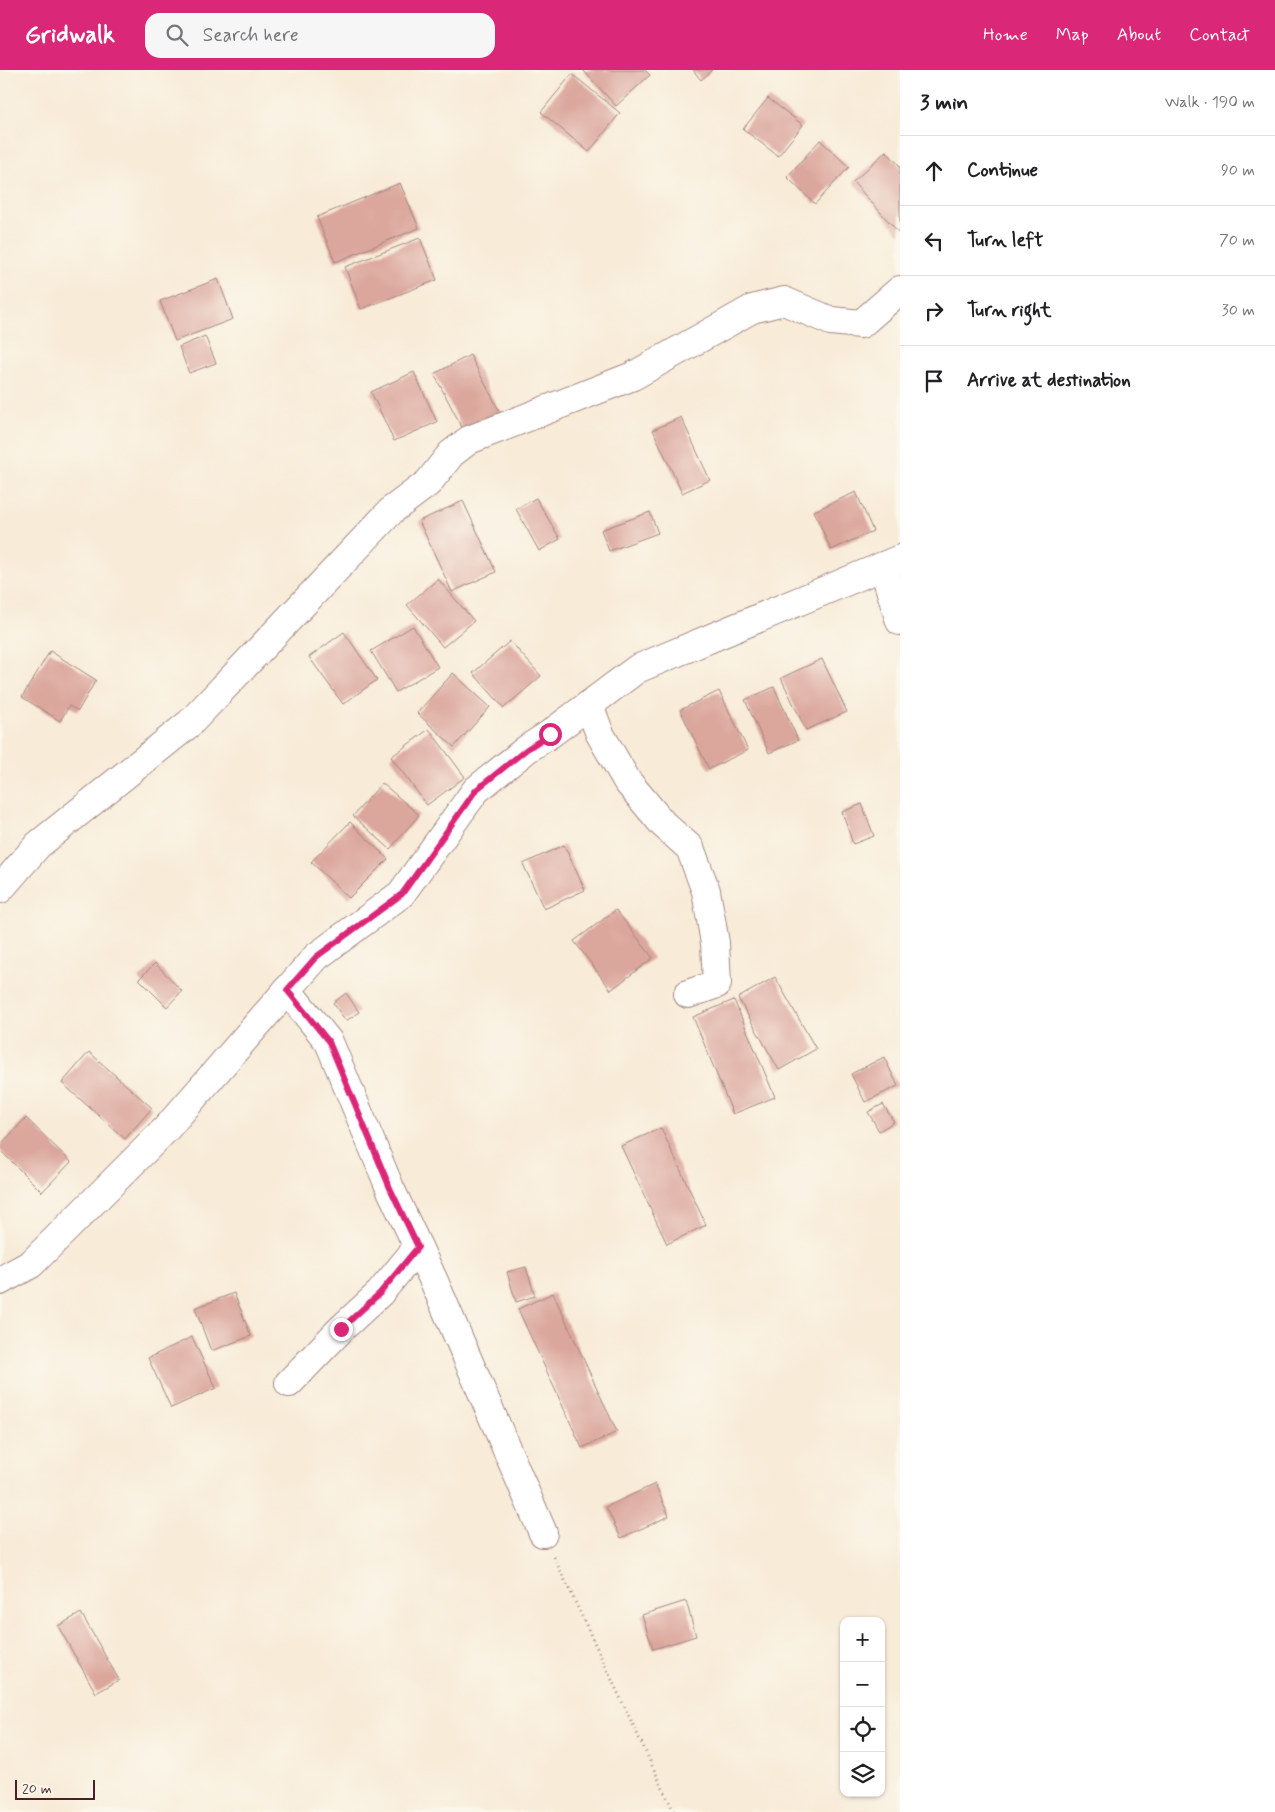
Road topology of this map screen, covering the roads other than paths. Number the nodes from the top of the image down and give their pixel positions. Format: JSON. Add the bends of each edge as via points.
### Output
{"nodes":[{"id":1,"x":900,"y":290,"type":"edge"},
{"id":2,"x":891,"y":562,"type":"edge"},
{"id":3,"x":900,"y":622,"type":"edge"},
{"id":4,"x":589,"y":705,"type":"junction"},
{"id":5,"x":0,"y":889,"type":"edge"},
{"id":6,"x":287,"y":990,"type":"junction"},
{"id":7,"x":688,"y":994,"type":"dead end"},
{"id":8,"x":418,"y":1247,"type":"junction"},
{"id":9,"x":0,"y":1281,"type":"edge"},
{"id":10,"x":289,"y":1383,"type":"dead end"},
{"id":11,"x":542,"y":1533,"type":"road end"}],
"edges":[{"from":1,"to":5,"type":"street","via":[[861,324],[831,321],[784,301],[752,309],[633,376],[469,440],[451,454],[428,483],[392,510],[190,723],[38,845]]},
{"from":2,"to":3,"type":"street"},
{"from":2,"to":4,"type":"street","via":[[637,669]]},
{"from":4,"to":6,"type":"street","via":[[476,790],[402,894],[316,957]]},
{"from":4,"to":7,"type":"street","via":[[600,734],[627,781],[663,824],[690,848],[706,891],[715,943],[717,984]]},
{"from":6,"to":8,"type":"street","via":[[329,1042]]},
{"from":6,"to":9,"type":"street","via":[[166,1129],[31,1264]]},
{"from":8,"to":10,"type":"street","via":[[380,1293]]},
{"from":8,"to":11,"type":"street"}]}
